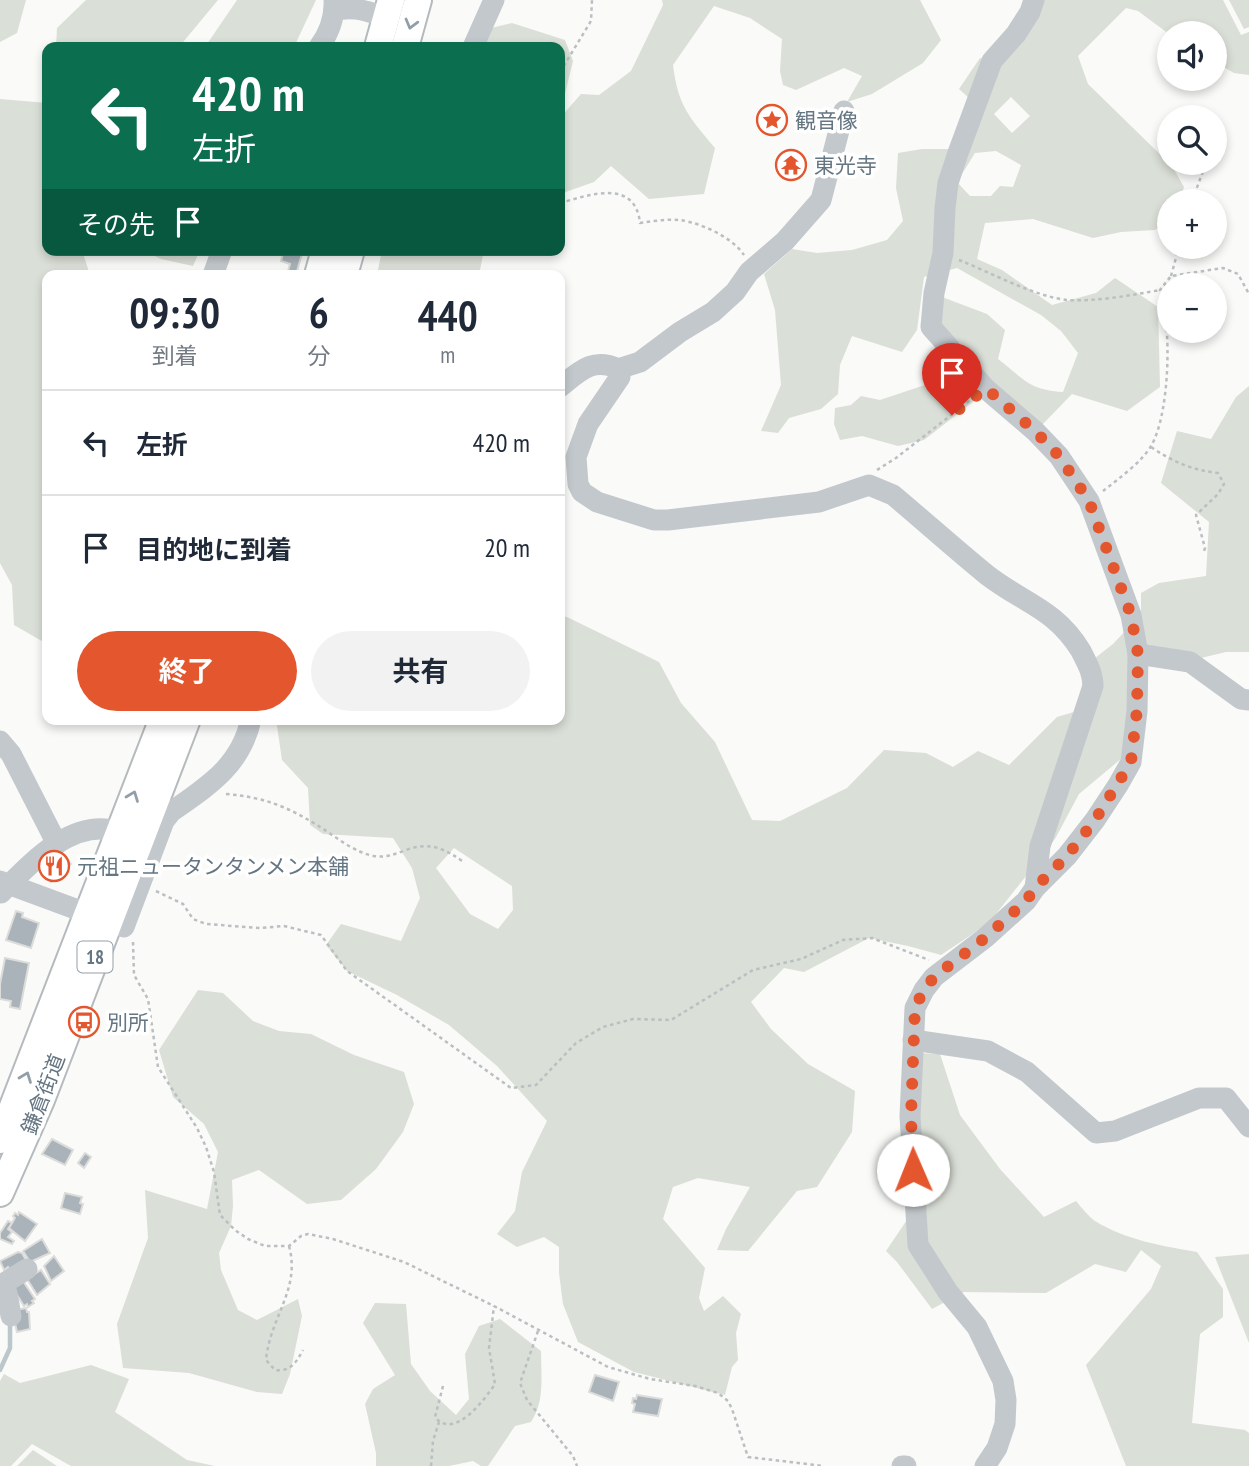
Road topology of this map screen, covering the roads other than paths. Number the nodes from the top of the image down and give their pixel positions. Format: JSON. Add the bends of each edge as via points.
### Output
{"nodes":[{"id":1,"x":418,"y":0,"type":"edge"},
{"id":2,"x":494,"y":0,"type":"edge"},
{"id":3,"x":1034,"y":0,"type":"edge"},
{"id":4,"x":334,"y":6,"type":"edge"},
{"id":5,"x":388,"y":8,"type":"edge"},
{"id":6,"x":323,"y":42,"type":"edge"},
{"id":7,"x":379,"y":42,"type":"edge"},
{"id":8,"x":406,"y":42,"type":"edge"},
{"id":9,"x":475,"y":42,"type":"edge"},
{"id":10,"x":844,"y":111,"type":"dead end"},
{"id":11,"x":618,"y":369,"type":"junction"},
{"id":12,"x":565,"y":383,"type":"edge"},
{"id":13,"x":1138,"y":654,"type":"junction"},
{"id":14,"x":1249,"y":700,"type":"edge"},
{"id":15,"x":161,"y":725,"type":"edge"},
{"id":16,"x":185,"y":725,"type":"edge"},
{"id":17,"x":249,"y":725,"type":"edge"},
{"id":18,"x":0,"y":740,"type":"edge"},
{"id":19,"x":162,"y":808,"type":"junction"},
{"id":20,"x":119,"y":832,"type":"junction"},
{"id":21,"x":57,"y":844,"type":"junction"},
{"id":22,"x":3,"y":887,"type":"edge"},
{"id":23,"x":1035,"y":888,"type":"junction"},
{"id":24,"x":107,"y":921,"type":"junction"},
{"id":25,"x":913,"y":1040,"type":"junction"},
{"id":26,"x":1249,"y":1127,"type":"edge"},
{"id":27,"x":0,"y":1140,"type":"edge"},
{"id":28,"x":1,"y":1189,"type":"edge"},
{"id":29,"x":27,"y":1269,"type":"dead end"},
{"id":30,"x":1,"y":1284,"type":"edge"},
{"id":31,"x":11,"y":1316,"type":"dead end"},
{"id":32,"x":985,"y":1466,"type":"edge"}],
"edges":[{"from":1,"to":8,"type":"main road","one_way":true},
{"from":2,"to":9,"type":"street"},
{"from":3,"to":13,"type":"street","via":[[1023,24],[992,61],[983,80],[948,183],[931,327],[986,388],[1059,456],[1089,501],[1131,615]]},
{"from":4,"to":5,"type":"street"},
{"from":4,"to":6,"type":"street"},
{"from":5,"to":7,"type":"main road"},
{"from":10,"to":11,"type":"street","via":[[821,200],[713,312],[640,362]]},
{"from":11,"to":12,"type":"street","via":[[606,363],[593,364]]},
{"from":11,"to":23,"type":"street","via":[[620,377],[588,424],[576,457],[578,484],[597,502],[668,520],[819,502],[869,485],[893,495],[988,576],[1054,617],[1070,634],[1088,665],[1093,686],[1040,846]]},
{"from":13,"to":14,"type":"street","via":[[1189,662]]},
{"from":13,"to":23,"type":"street","via":[[1131,762],[1088,829]]},
{"from":20,"to":15,"type":"main road","name":"鎌倉街道","number":"18","one_way":true},
{"from":16,"to":19,"type":"main road","name":"鎌倉街道","number":"18"},
{"from":17,"to":19,"type":"street","via":[[243,747],[229,768]]},
{"from":18,"to":21,"type":"street"},
{"from":19,"to":24,"type":"main road","name":"鎌倉街道","number":"18"},
{"from":19,"to":24,"type":"street","via":[[164,821],[140,884]]},
{"from":20,"to":21,"type":"street","via":[[87,831]]},
{"from":20,"to":24,"type":"main road","name":"鎌倉街道","number":"18"},
{"from":21,"to":22,"type":"street"},
{"from":22,"to":24,"type":"street"},
{"from":23,"to":25,"type":"street","via":[[924,990],[915,1007]]},
{"from":27,"to":24,"type":"main road","name":"鎌倉街道","number":"18","one_way":true},
{"from":24,"to":28,"type":"main road","name":"鎌倉街道","number":"18","via":[[41,1100]]},
{"from":25,"to":26,"type":"street","via":[[988,1051],[1027,1072],[1096,1133],[1199,1098],[1226,1098]]},
{"from":25,"to":32,"type":"street","via":[[911,1116],[918,1245],[947,1292],[977,1326],[999,1372],[1006,1400],[1002,1434]]},
{"from":29,"to":30,"type":"street"},
{"from":30,"to":31,"type":"street"}]}
